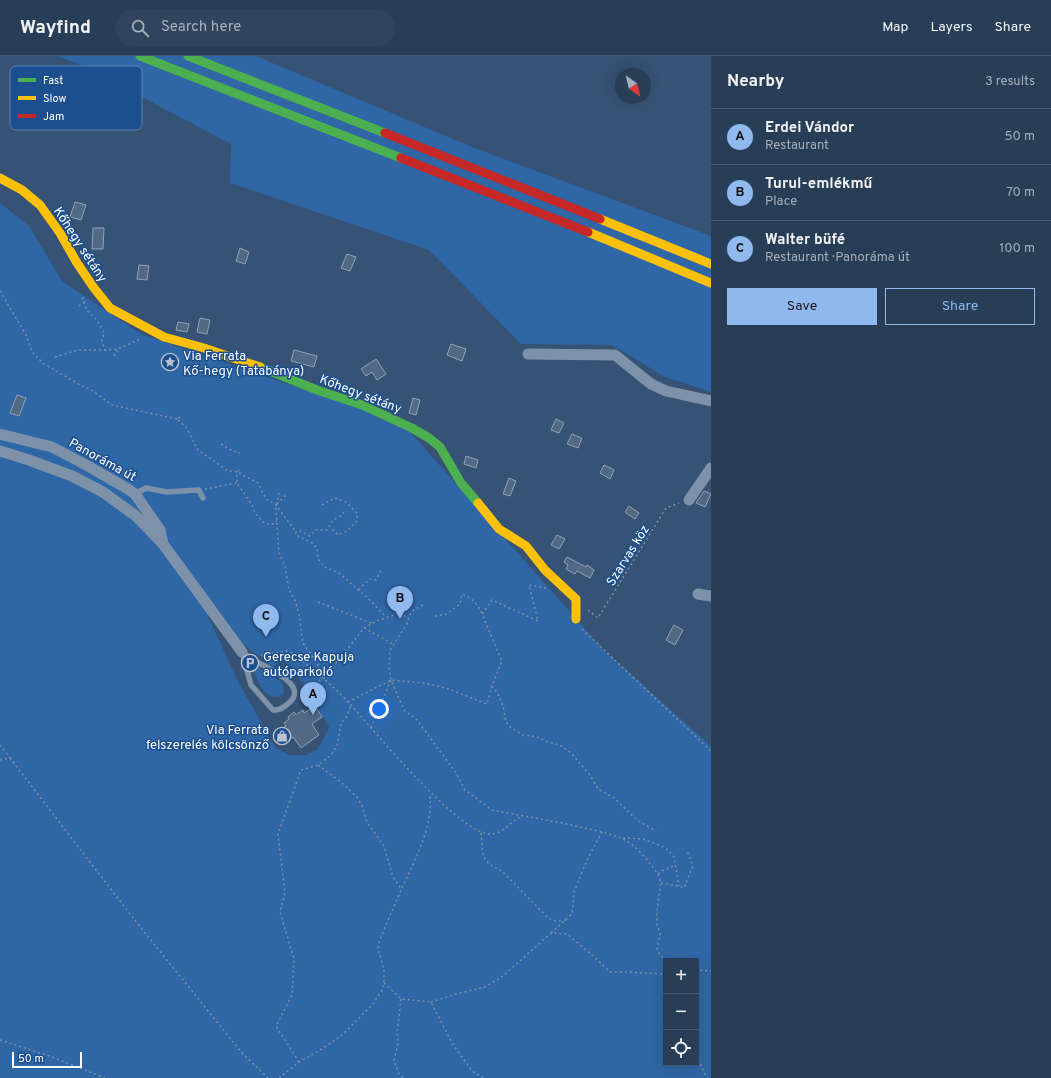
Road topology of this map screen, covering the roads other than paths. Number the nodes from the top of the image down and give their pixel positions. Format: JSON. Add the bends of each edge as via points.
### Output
{"nodes":[{"id":1,"x":140,"y":56,"type":"edge"},
{"id":2,"x":188,"y":56,"type":"edge"},
{"id":3,"x":0,"y":178,"type":"edge"},
{"id":4,"x":711,"y":264,"type":"edge"},
{"id":5,"x":711,"y":283,"type":"edge"},
{"id":6,"x":528,"y":354,"type":"dead end"},
{"id":7,"x":711,"y":401,"type":"edge"},
{"id":8,"x":0,"y":434,"type":"edge"},
{"id":9,"x":0,"y":451,"type":"edge"},
{"id":10,"x":711,"y":468,"type":"edge"},
{"id":11,"x":135,"y":494,"type":"junction"},
{"id":12,"x":203,"y":498,"type":"dead end"},
{"id":13,"x":689,"y":500,"type":"road end"},
{"id":14,"x":163,"y":544,"type":"junction"},
{"id":15,"x":698,"y":594,"type":"dead end"},
{"id":16,"x":711,"y":596,"type":"edge"},
{"id":17,"x":576,"y":619,"type":"road end"},
{"id":18,"x":242,"y":652,"type":"junction"}],
"edges":[{"from":1,"to":5,"type":"main road","via":[[575,226]]},
{"from":2,"to":4,"type":"main road"},
{"from":3,"to":17,"type":"main road","name":"Kőhegy sétány","via":[[22,190],[40,205],[110,308],[164,337],[259,367],[362,405],[430,438],[440,447],[461,483],[500,529],[526,546],[576,599]]},
{"from":6,"to":7,"type":"street","via":[[615,355],[651,384],[666,391]]},
{"from":8,"to":11,"type":"street","name":"Panoráma út","via":[[52,447]]},
{"from":9,"to":14,"type":"street","name":"Panoráma út","via":[[72,476],[103,492],[136,516]]},
{"from":10,"to":13,"type":"street"},
{"from":11,"to":12,"type":"lane","via":[[146,488],[166,492],[199,490]]},
{"from":11,"to":14,"type":"street","name":"Panoráma út","via":[[160,530]]},
{"from":14,"to":18,"type":"street","name":"Panoráma út"},
{"from":15,"to":16,"type":"street"},
{"from":18,"to":18,"type":"lane","via":[[251,684],[273,710],[278,710],[292,701],[295,693],[292,685]]}]}
